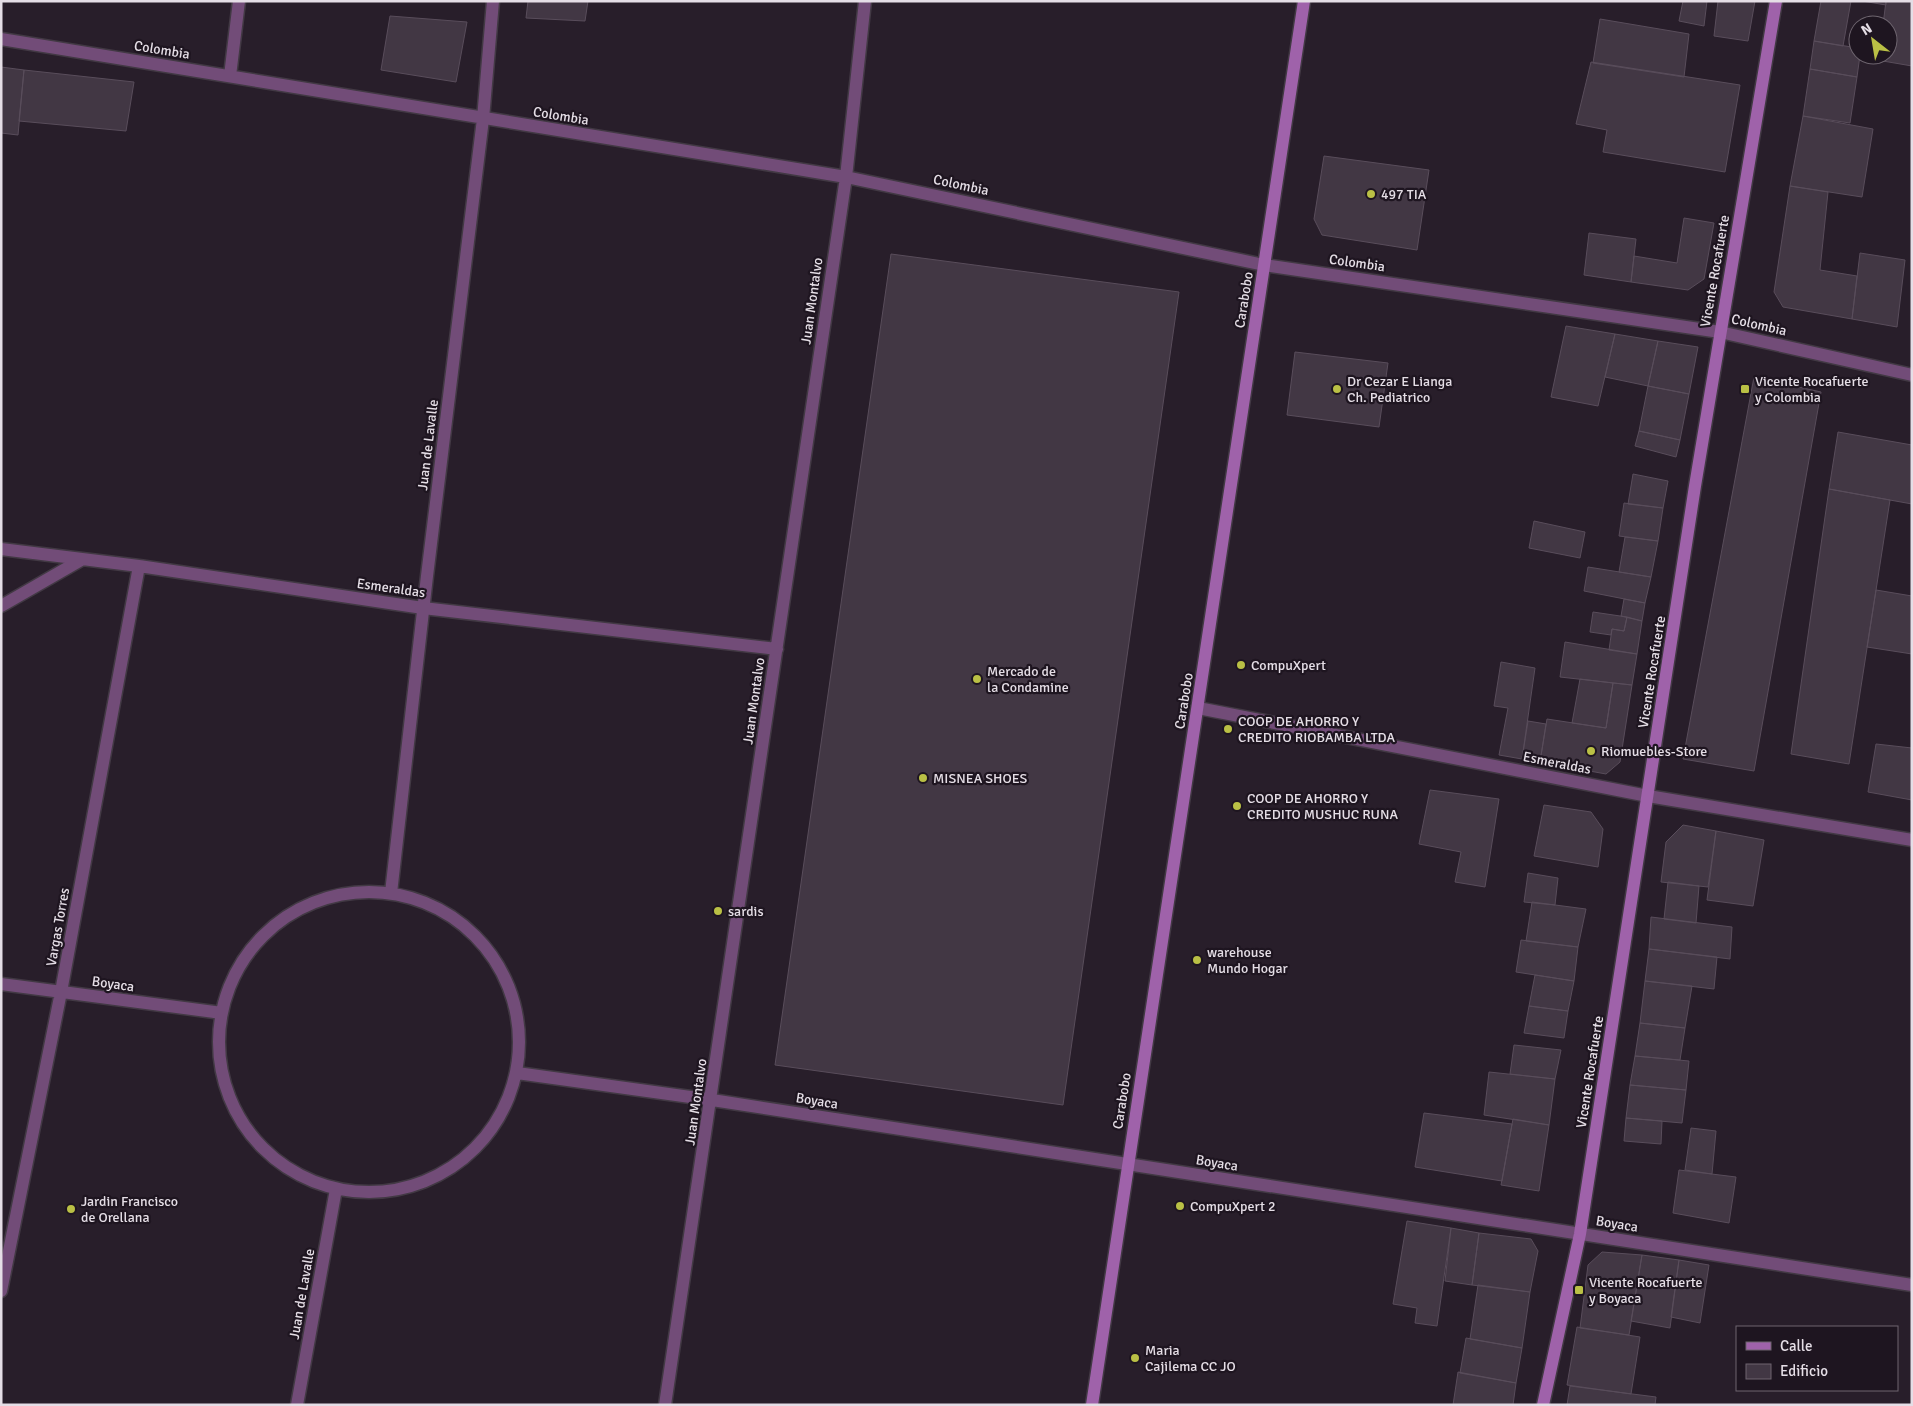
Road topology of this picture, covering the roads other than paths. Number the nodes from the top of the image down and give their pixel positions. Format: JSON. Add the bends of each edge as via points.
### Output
{"nodes":[{"id":1,"x":239,"y":1,"type":"edge"},
{"id":2,"x":493,"y":1,"type":"edge"},
{"id":3,"x":865,"y":1,"type":"edge"},
{"id":4,"x":1304,"y":1,"type":"edge"},
{"id":5,"x":1776,"y":1,"type":"edge"},
{"id":6,"x":1,"y":39,"type":"edge"},
{"id":7,"x":230,"y":76,"type":"junction"},
{"id":8,"x":483,"y":119,"type":"junction"},
{"id":9,"x":846,"y":176,"type":"junction"},
{"id":10,"x":1264,"y":265,"type":"junction"},
{"id":11,"x":1720,"y":332,"type":"junction"},
{"id":12,"x":1912,"y":375,"type":"edge"},
{"id":13,"x":1,"y":549,"type":"edge"},
{"id":14,"x":81,"y":560,"type":"junction"},
{"id":15,"x":139,"y":566,"type":"junction"},
{"id":16,"x":1,"y":606,"type":"edge"},
{"id":17,"x":423,"y":608,"type":"junction"},
{"id":18,"x":777,"y":649,"type":"junction"},
{"id":19,"x":1198,"y":708,"type":"junction"},
{"id":20,"x":1648,"y":796,"type":"junction"},
{"id":21,"x":1912,"y":840,"type":"edge"},
{"id":22,"x":391,"y":893,"type":"junction"},
{"id":23,"x":1,"y":984,"type":"edge"},
{"id":24,"x":61,"y":992,"type":"junction"},
{"id":25,"x":222,"y":1013,"type":"junction"},
{"id":26,"x":517,"y":1073,"type":"junction"},
{"id":27,"x":712,"y":1100,"type":"junction"},
{"id":28,"x":1128,"y":1164,"type":"junction"},
{"id":29,"x":336,"y":1189,"type":"junction"},
{"id":30,"x":1580,"y":1234,"type":"junction"},
{"id":31,"x":1912,"y":1285,"type":"edge"},
{"id":32,"x":1,"y":1291,"type":"edge"},
{"id":33,"x":297,"y":1405,"type":"edge"},
{"id":34,"x":666,"y":1405,"type":"edge"},
{"id":35,"x":1092,"y":1405,"type":"edge"},
{"id":36,"x":1543,"y":1405,"type":"edge"}],
"edges":[{"from":1,"to":7,"type":"street"},
{"from":2,"to":8,"type":"street","name":"Juan de Lavalle"},
{"from":3,"to":9,"type":"street","name":"Juan Montalvo"},
{"from":4,"to":10,"type":"main road","name":"Carabobo"},
{"from":5,"to":11,"type":"main road","name":"Vicente Rocafuerte"},
{"from":6,"to":7,"type":"street","name":"Colombia"},
{"from":7,"to":8,"type":"street","name":"Colombia"},
{"from":8,"to":9,"type":"street","name":"Colombia"},
{"from":8,"to":17,"type":"street","name":"Juan de Lavalle"},
{"from":9,"to":10,"type":"street","name":"Colombia"},
{"from":9,"to":18,"type":"street","name":"Juan Montalvo"},
{"from":10,"to":11,"type":"street","name":"Colombia"},
{"from":10,"to":19,"type":"main road","name":"Carabobo"},
{"from":11,"to":12,"type":"street","name":"Colombia"},
{"from":11,"to":20,"type":"main road","name":"Vicente Rocafuerte"},
{"from":13,"to":14,"type":"street","name":"Esmeraldas"},
{"from":14,"to":15,"type":"street","name":"Esmeraldas"},
{"from":14,"to":16,"type":"street"},
{"from":15,"to":17,"type":"street","name":"Esmeraldas"},
{"from":15,"to":24,"type":"street","name":"Vargas Torres"},
{"from":17,"to":18,"type":"street","name":"Esmeraldas"},
{"from":17,"to":22,"type":"street","name":"Juan de Lavalle"},
{"from":18,"to":27,"type":"street","name":"Juan Montalvo"},
{"from":19,"to":20,"type":"street","name":"Esmeraldas"},
{"from":19,"to":28,"type":"main road","name":"Carabobo"},
{"from":20,"to":21,"type":"street","name":"Esmeraldas"},
{"from":20,"to":30,"type":"main road","name":"Vicente Rocafuerte"},
{"from":22,"to":25,"type":"street","via":[[353,893],[316,902],[283,919],[254,945],[234,977]]},
{"from":22,"to":26,"type":"street","via":[[431,904],[466,926],[493,956],[514,1000],[520,1032]]},
{"from":23,"to":24,"type":"street","name":"Boyaca"},
{"from":24,"to":25,"type":"street","name":"Boyaca"},
{"from":24,"to":32,"type":"street","name":"Vargas Torres"},
{"from":25,"to":29,"type":"street","via":[[220,1061],[226,1090],[242,1124],[268,1154],[300,1176]]},
{"from":26,"to":27,"type":"street","name":"Boyaca"},
{"from":26,"to":29,"type":"street","via":[[503,1111],[481,1143],[450,1169],[414,1185],[375,1192]]},
{"from":27,"to":28,"type":"street","name":"Boyaca"},
{"from":27,"to":34,"type":"street","name":"Juan Montalvo"},
{"from":28,"to":30,"type":"street","name":"Boyaca"},
{"from":28,"to":35,"type":"main road","name":"Carabobo"},
{"from":29,"to":33,"type":"street","name":"Juan de Lavalle"},
{"from":30,"to":31,"type":"street","name":"Boyaca"},
{"from":30,"to":36,"type":"main road","name":"Vicente Rocafuerte"}]}
